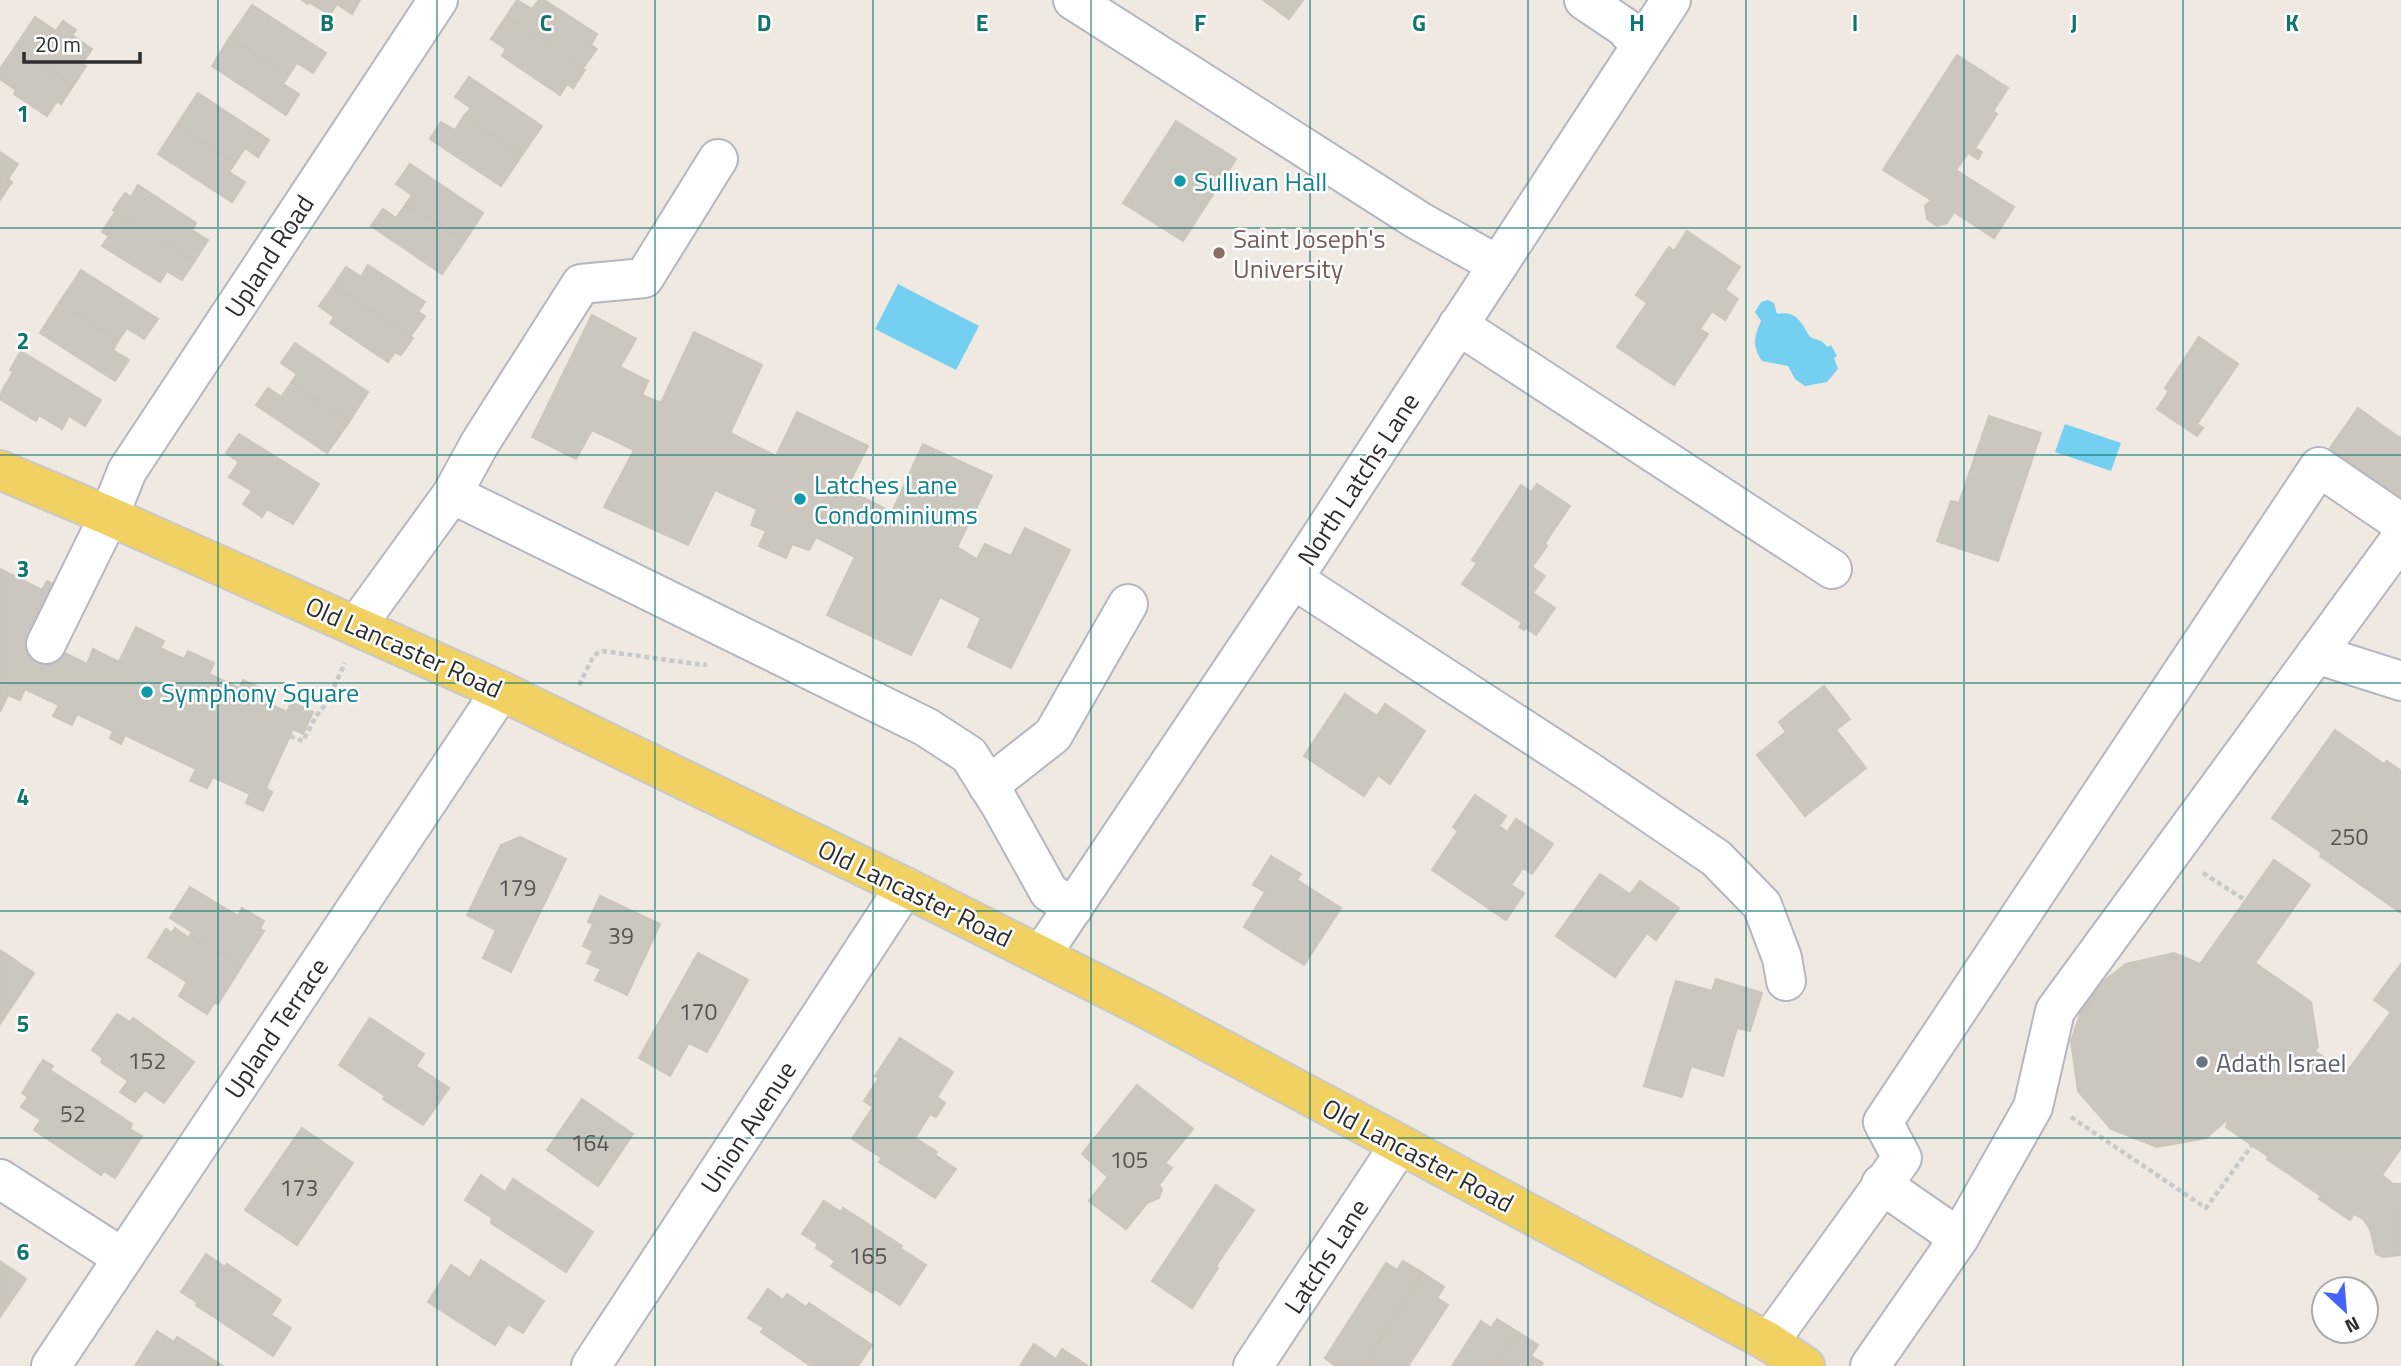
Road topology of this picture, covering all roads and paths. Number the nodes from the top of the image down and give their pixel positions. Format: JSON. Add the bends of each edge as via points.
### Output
{"nodes":[{"id":1,"x":438,"y":0,"type":"edge"},
{"id":2,"x":1073,"y":0,"type":"edge"},
{"id":3,"x":1584,"y":0,"type":"edge"},
{"id":4,"x":1671,"y":0,"type":"edge"},
{"id":5,"x":1640,"y":45,"type":"junction"},
{"id":6,"x":718,"y":159,"type":"dead end"},
{"id":7,"x":1498,"y":265,"type":"junction"},
{"id":8,"x":1458,"y":326,"type":"junction"},
{"id":9,"x":0,"y":470,"type":"edge"},
{"id":10,"x":452,"y":494,"type":"junction"},
{"id":11,"x":108,"y":516,"type":"junction"},
{"id":12,"x":2401,"y":523,"type":"edge"},
{"id":13,"x":2401,"y":538,"type":"edge"},
{"id":14,"x":1832,"y":569,"type":"dead end"},
{"id":15,"x":1293,"y":579,"type":"junction"},
{"id":16,"x":1128,"y":604,"type":"dead end"},
{"id":17,"x":357,"y":625,"type":"junction"},
{"id":18,"x":734,"y":633,"type":"junction"},
{"id":19,"x":46,"y":644,"type":"dead end"},
{"id":20,"x":2316,"y":654,"type":"junction"},
{"id":21,"x":346,"y":663,"type":"dead end"},
{"id":22,"x":2401,"y":681,"type":"edge"},
{"id":23,"x":578,"y":689,"type":"dead end"},
{"id":24,"x":501,"y":691,"type":"junction"},
{"id":25,"x":290,"y":736,"type":"dead end"},
{"id":26,"x":988,"y":786,"type":"junction"},
{"id":27,"x":2195,"y":867,"type":"dead end"},
{"id":28,"x":905,"y":887,"type":"junction"},
{"id":29,"x":2245,"y":900,"type":"dead end"},
{"id":30,"x":1073,"y":908,"type":"junction"},
{"id":31,"x":1041,"y":955,"type":"junction"},
{"id":32,"x":1786,"y":981,"type":"dead end"},
{"id":33,"x":2070,"y":1116,"type":"dead end"},
{"id":34,"x":2252,"y":1145,"type":"dead end"},
{"id":35,"x":1399,"y":1146,"type":"junction"},
{"id":36,"x":0,"y":1179,"type":"edge"},
{"id":37,"x":1881,"y":1184,"type":"junction"},
{"id":38,"x":1959,"y":1238,"type":"junction"},
{"id":39,"x":123,"y":1258,"type":"junction"},
{"id":40,"x":1769,"y":1342,"type":"junction"},
{"id":41,"x":51,"y":1366,"type":"edge"},
{"id":42,"x":591,"y":1366,"type":"edge"},
{"id":43,"x":1254,"y":1366,"type":"edge"},
{"id":44,"x":1805,"y":1366,"type":"edge"},
{"id":45,"x":1870,"y":1366,"type":"edge"}],
"edges":[{"from":1,"to":11,"type":"street","name":"Upland Road","via":[[127,471]]},
{"from":2,"to":7,"type":"street","via":[[1419,222]]},
{"from":3,"to":5,"type":"street"},
{"from":4,"to":5,"type":"street","name":"North Latchs Lane"},
{"from":5,"to":7,"type":"street","name":"North Latchs Lane"},
{"from":6,"to":10,"type":"street","via":[[644,278],[581,284]]},
{"from":7,"to":8,"type":"street","name":"North Latchs Lane"},
{"from":8,"to":14,"type":"street"},
{"from":8,"to":15,"type":"street","name":"North Latchs Lane"},
{"from":9,"to":11,"type":"main road","name":"Old Lancaster Road"},
{"from":10,"to":17,"type":"street"},
{"from":10,"to":18,"type":"street"},
{"from":11,"to":17,"type":"main road","name":"Old Lancaster Road"},
{"from":11,"to":19,"type":"street","name":"Upland Road"},
{"from":12,"to":37,"type":"street","via":[[2319,467],[1883,1122],[1902,1158]]},
{"from":13,"to":20,"type":"street"},
{"from":15,"to":30,"type":"street","name":"North Latchs Lane"},
{"from":15,"to":32,"type":"street","via":[[1716,858],[1762,905]]},
{"from":16,"to":26,"type":"street","via":[[1053,735]]},
{"from":17,"to":24,"type":"main road","name":"Old Lancaster Road"},
{"from":18,"to":23,"type":"path","via":[[718,658],[704,665],[603,651],[594,656]]},
{"from":18,"to":26,"type":"street","via":[[926,727],[968,755]]},
{"from":20,"to":22,"type":"street"},
{"from":20,"to":38,"type":"street","via":[[2055,1011],[2033,1107]]},
{"from":21,"to":25,"type":"path","via":[[303,741]]},
{"from":24,"to":28,"type":"main road","name":"Old Lancaster Road"},
{"from":24,"to":39,"type":"street","name":"Upland Terrace"},
{"from":26,"to":30,"type":"street","via":[[1048,892]]},
{"from":27,"to":29,"type":"path"},
{"from":28,"to":31,"type":"main road","name":"Old Lancaster Road"},
{"from":28,"to":42,"type":"street","name":"Union Avenue"},
{"from":30,"to":31,"type":"street","name":"North Latchs Lane"},
{"from":31,"to":35,"type":"main road","name":"Old Lancaster Road"},
{"from":33,"to":34,"type":"path","via":[[2206,1208]]},
{"from":35,"to":40,"type":"main road","name":"Old Lancaster Road"},
{"from":35,"to":43,"type":"street","name":"Latchs Lane"},
{"from":36,"to":39,"type":"street"},
{"from":37,"to":38,"type":"street"},
{"from":37,"to":40,"type":"street"},
{"from":38,"to":45,"type":"street"},
{"from":39,"to":41,"type":"street","name":"Upland Terrace"},
{"from":40,"to":44,"type":"main road","name":"Old Lancaster Road"}]}
